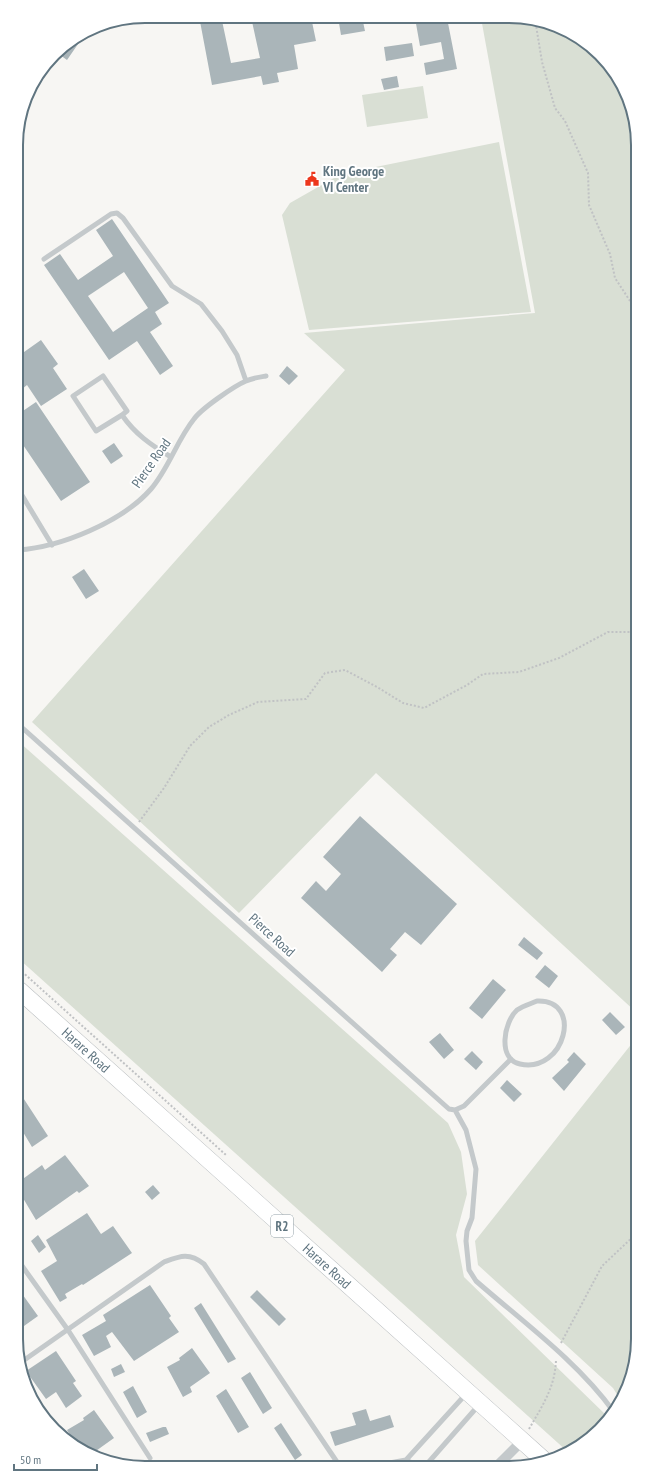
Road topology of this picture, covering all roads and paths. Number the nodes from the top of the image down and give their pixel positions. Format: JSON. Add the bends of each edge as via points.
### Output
{"nodes":[{"id":1,"x":536,"y":26,"type":"edge"},
{"id":2,"x":44,"y":259,"type":"dead end"},
{"id":3,"x":631,"y":302,"type":"edge"},
{"id":4,"x":266,"y":376,"type":"dead end"},
{"id":5,"x":246,"y":381,"type":"junction"},
{"id":6,"x":122,"y":415,"type":"junction"},
{"id":7,"x":171,"y":457,"type":"junction"},
{"id":8,"x":23,"y":495,"type":"edge"},
{"id":9,"x":52,"y":545,"type":"junction"},
{"id":10,"x":23,"y":549,"type":"edge"},
{"id":11,"x":631,"y":632,"type":"edge"},
{"id":12,"x":23,"y":729,"type":"edge"},
{"id":13,"x":134,"y":829,"type":"junction"},
{"id":14,"x":23,"y":994,"type":"edge"},
{"id":15,"x":511,"y":1059,"type":"junction"},
{"id":16,"x":455,"y":1110,"type":"junction"},
{"id":17,"x":631,"y":1239,"type":"edge"},
{"id":18,"x":23,"y":1267,"type":"edge"},
{"id":19,"x":68,"y":1330,"type":"junction"},
{"id":20,"x":556,"y":1350,"type":"junction"},
{"id":21,"x":25,"y":1360,"type":"edge"},
{"id":22,"x":467,"y":1392,"type":"junction"},
{"id":23,"x":480,"y":1403,"type":"junction"},
{"id":24,"x":611,"y":1408,"type":"edge"},
{"id":25,"x":522,"y":1441,"type":"junction"},
{"id":26,"x":540,"y":1457,"type":"edge"},
{"id":27,"x":150,"y":1458,"type":"dead end"},
{"id":28,"x":406,"y":1460,"type":"joint"},
{"id":29,"x":337,"y":1461,"type":"edge"},
{"id":30,"x":400,"y":1461,"type":"edge"},
{"id":31,"x":430,"y":1461,"type":"edge"},
{"id":32,"x":503,"y":1461,"type":"edge"}],
"edges":[{"from":1,"to":3,"type":"path","via":[[542,62],[555,108],[565,121],[588,173],[589,205],[610,254],[615,278]]},
{"from":2,"to":5,"type":"lane","via":[[111,214],[117,213],[172,286],[201,304],[222,331],[237,355]]},
{"from":4,"to":5,"type":"lane","name":"Pierce Road"},
{"from":5,"to":7,"type":"lane","name":"Pierce Road","via":[[194,418]]},
{"from":6,"to":6,"type":"lane","via":[[96,431],[73,396],[103,376],[127,411]]},
{"from":6,"to":7,"type":"lane","via":[[132,429]]},
{"from":7,"to":9,"type":"lane","name":"Pierce Road","via":[[152,488],[130,507],[78,536]]},
{"from":8,"to":9,"type":"lane"},
{"from":9,"to":10,"type":"lane","name":"Pierce Road"},
{"from":11,"to":13,"type":"path","via":[[608,632],[559,658],[520,672],[483,674],[424,708],[403,703],[345,670],[325,673],[306,699],[258,702],[209,727],[190,746]]},
{"from":12,"to":13,"type":"lane","name":"Pierce Road"},
{"from":13,"to":16,"type":"lane","name":"Pierce Road","via":[[443,1103]]},
{"from":14,"to":22,"type":"highway","name":"Harare Road","number":"R2"},
{"from":15,"to":15,"type":"lane","via":[[519,1064],[538,1064],[555,1051],[564,1034],[562,1013],[556,1006],[546,1001],[536,1001],[518,1010],[512,1017],[505,1041],[506,1051]]},
{"from":15,"to":16,"type":"lane","via":[[481,1091],[464,1106]]},
{"from":16,"to":20,"type":"lane","via":[[466,1130],[476,1169],[472,1218],[466,1241],[469,1270],[476,1281]]},
{"from":17,"to":20,"type":"path","via":[[602,1266]]},
{"from":18,"to":19,"type":"lane"},
{"from":19,"to":21,"type":"lane"},
{"from":19,"to":27,"type":"lane"},
{"from":19,"to":29,"type":"lane","via":[[164,1262],[186,1256],[196,1258],[204,1264]]},
{"from":20,"to":24,"type":"lane","via":[[597,1390]]},
{"from":20,"to":25,"type":"path","via":[[555,1377],[546,1400]]},
{"from":22,"to":23,"type":"highway","name":"Harare Road","number":"R2"},
{"from":22,"to":28,"type":"lane"},
{"from":23,"to":25,"type":"highway","name":"Harare Road","number":"R2"},
{"from":23,"to":31,"type":"lane"},
{"from":25,"to":26,"type":"highway","name":"Harare Road","number":"R2"},
{"from":25,"to":32,"type":"street"},
{"from":28,"to":30,"type":"lane"}]}
